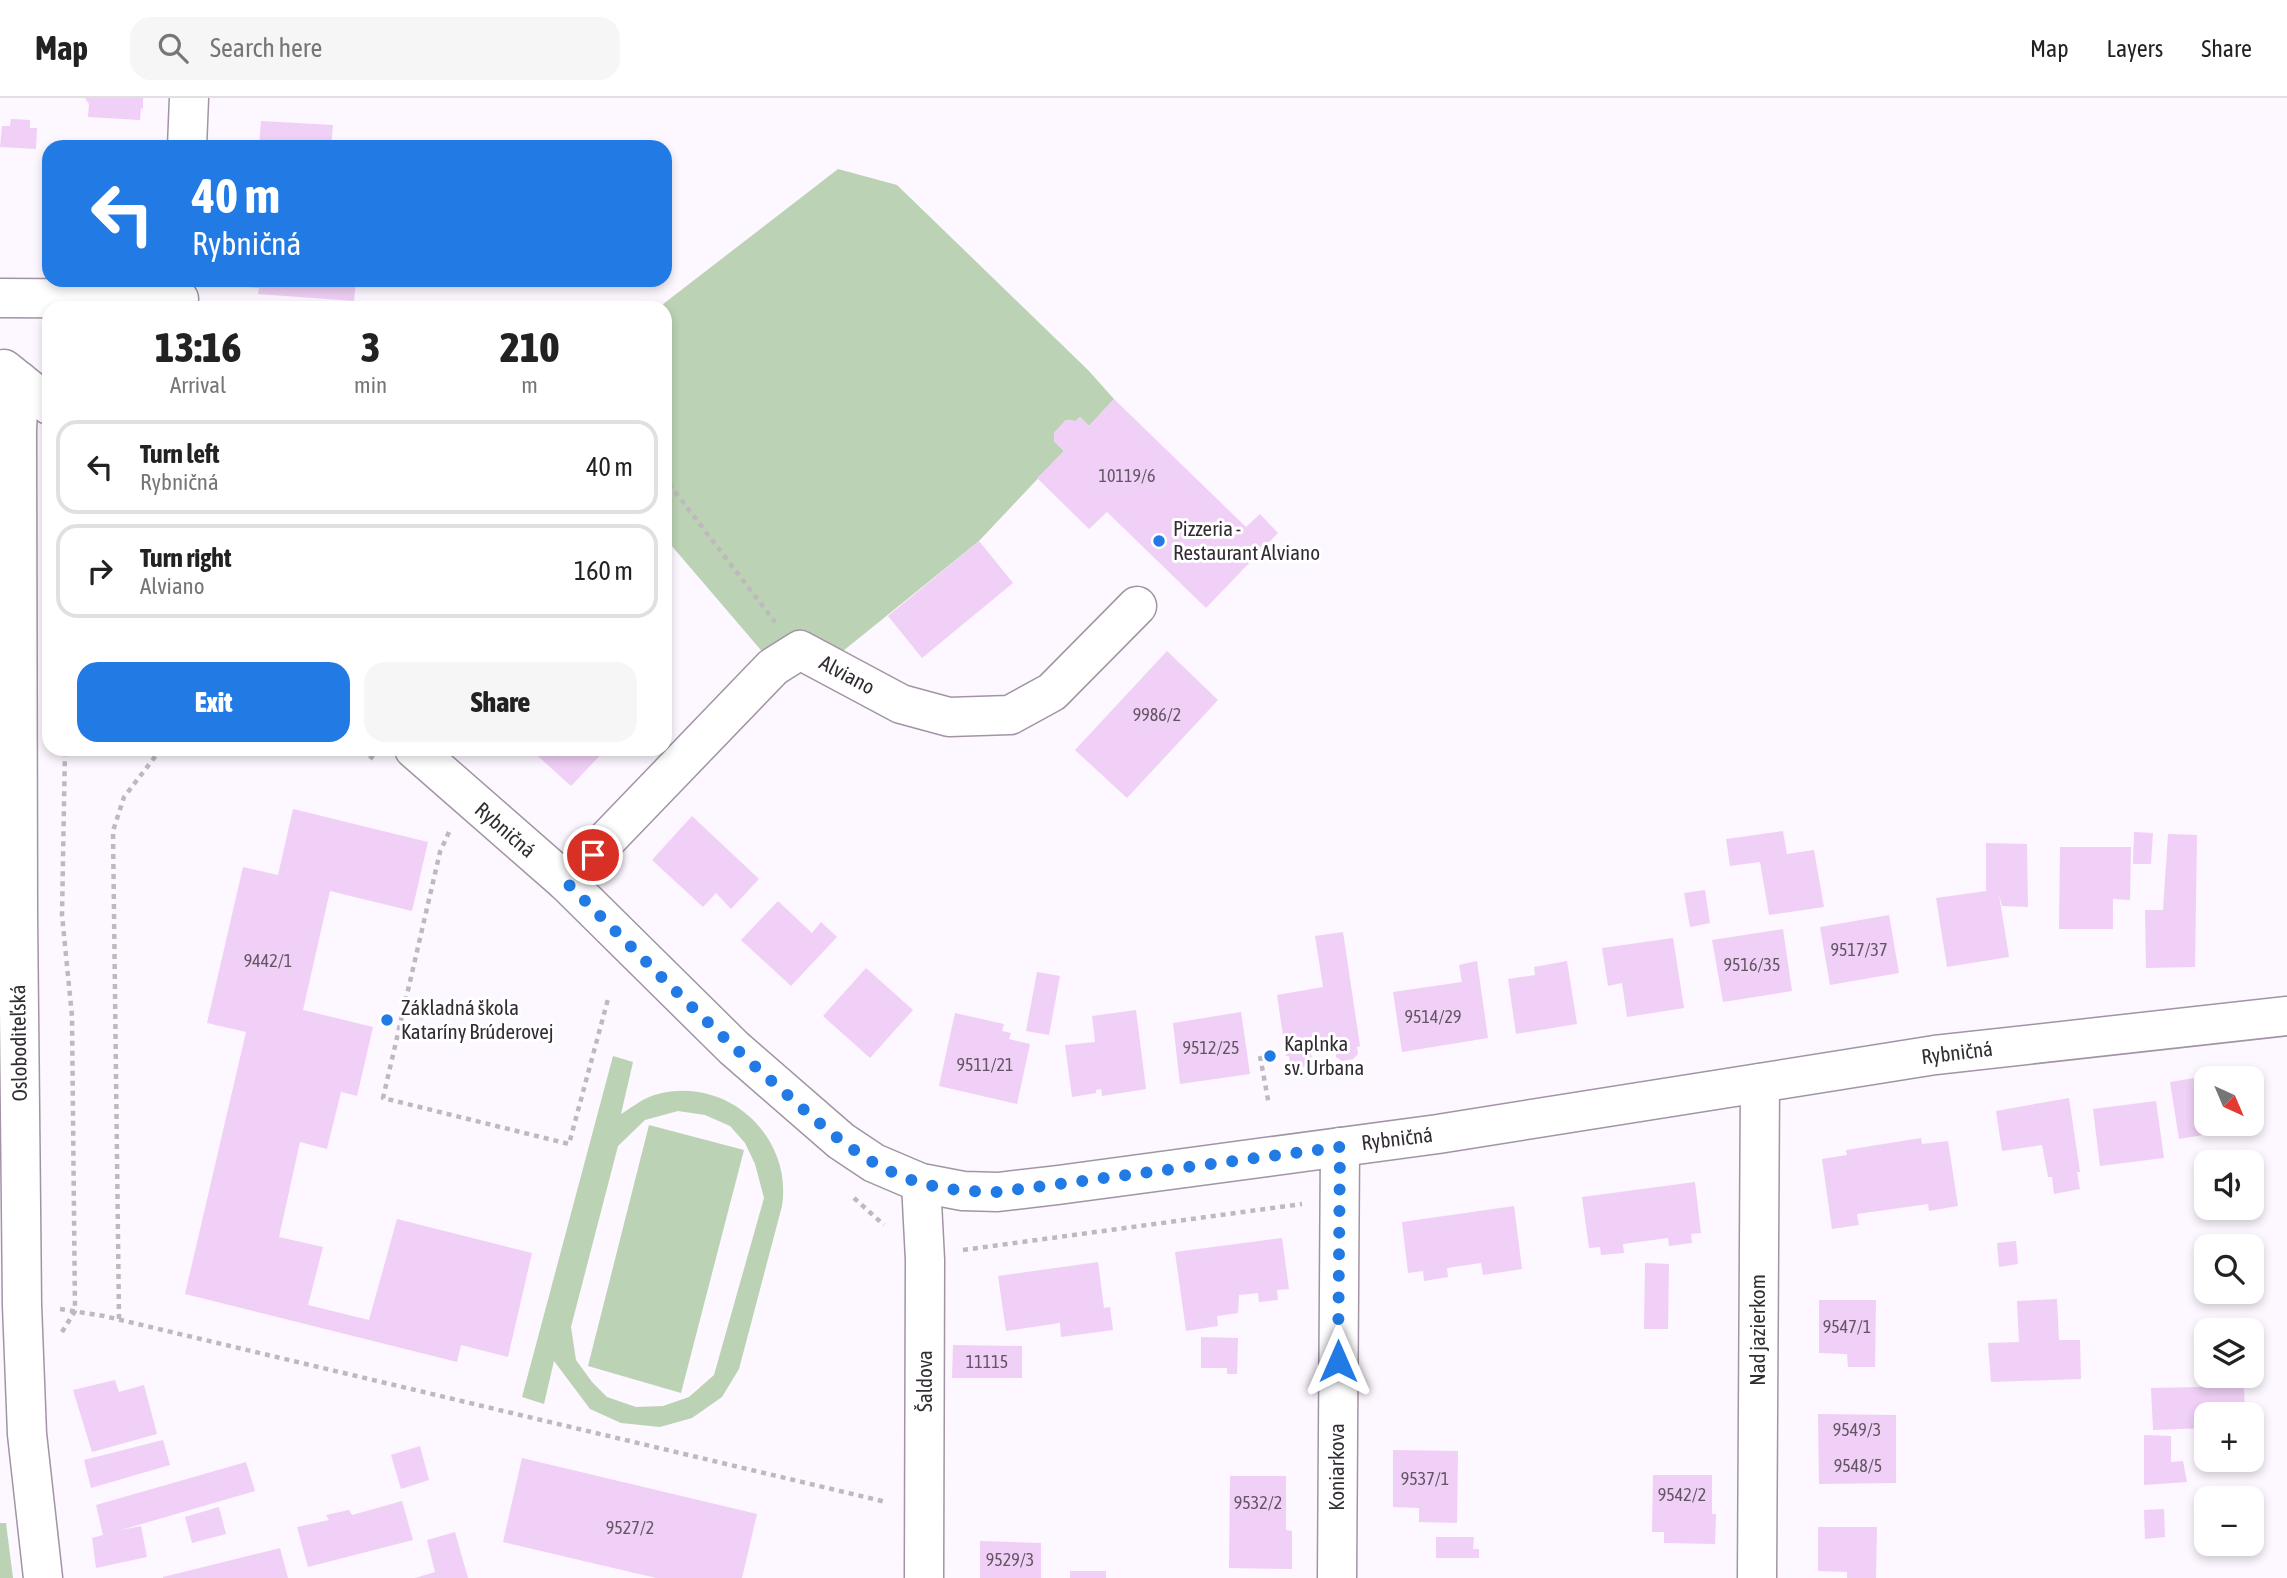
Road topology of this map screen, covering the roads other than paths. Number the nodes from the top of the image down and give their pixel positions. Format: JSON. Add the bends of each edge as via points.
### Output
{"nodes":[{"id":1,"x":190,"y":98,"type":"edge"},
{"id":2,"x":187,"y":140,"type":"edge"},
{"id":3,"x":180,"y":296,"type":"edge"},
{"id":4,"x":0,"y":298,"type":"edge"},
{"id":5,"x":10,"y":373,"type":"edge"},
{"id":6,"x":42,"y":399,"type":"edge"},
{"id":7,"x":1137,"y":606,"type":"dead end"},
{"id":8,"x":422,"y":756,"type":"edge"},
{"id":9,"x":566,"y":882,"type":"junction"},
{"id":10,"x":2287,"y":1016,"type":"edge"},
{"id":11,"x":1760,"y":1083,"type":"junction"},
{"id":12,"x":1340,"y":1147,"type":"junction"},
{"id":13,"x":921,"y":1183,"type":"junction"},
{"id":14,"x":14,"y":1435,"type":"edge"},
{"id":15,"x":43,"y":1578,"type":"edge"},
{"id":16,"x":924,"y":1578,"type":"edge"},
{"id":17,"x":1336,"y":1578,"type":"edge"},
{"id":18,"x":1757,"y":1578,"type":"edge"}],
"edges":[{"from":1,"to":2,"type":"street"},
{"from":3,"to":4,"type":"street"},
{"from":5,"to":6,"type":"street"},
{"from":5,"to":14,"type":"street","name":"Osloboditeľská","via":[[17,431],[24,1362]]},
{"from":7,"to":9,"type":"street","name":"Alviano","via":[[1052,692],[1010,716],[950,717],[901,704],[797,651],[773,667]]},
{"from":8,"to":9,"type":"street","name":"Rybničná"},
{"from":9,"to":13,"type":"street","name":"Rybničná","via":[[734,1048],[841,1141],[874,1163]]},
{"from":10,"to":11,"type":"street","name":"Rybničná","via":[[1935,1055]]},
{"from":11,"to":12,"type":"street","name":"Rybničná"},
{"from":11,"to":18,"type":"street","name":"Nad jazierkom"},
{"from":12,"to":13,"type":"street","name":"Rybničná","via":[[998,1192]]},
{"from":12,"to":17,"type":"street","name":"Koniarkova"},
{"from":13,"to":16,"type":"street","name":"Šaldova"},
{"from":14,"to":15,"type":"street","name":"Osloboditeľská"}]}
